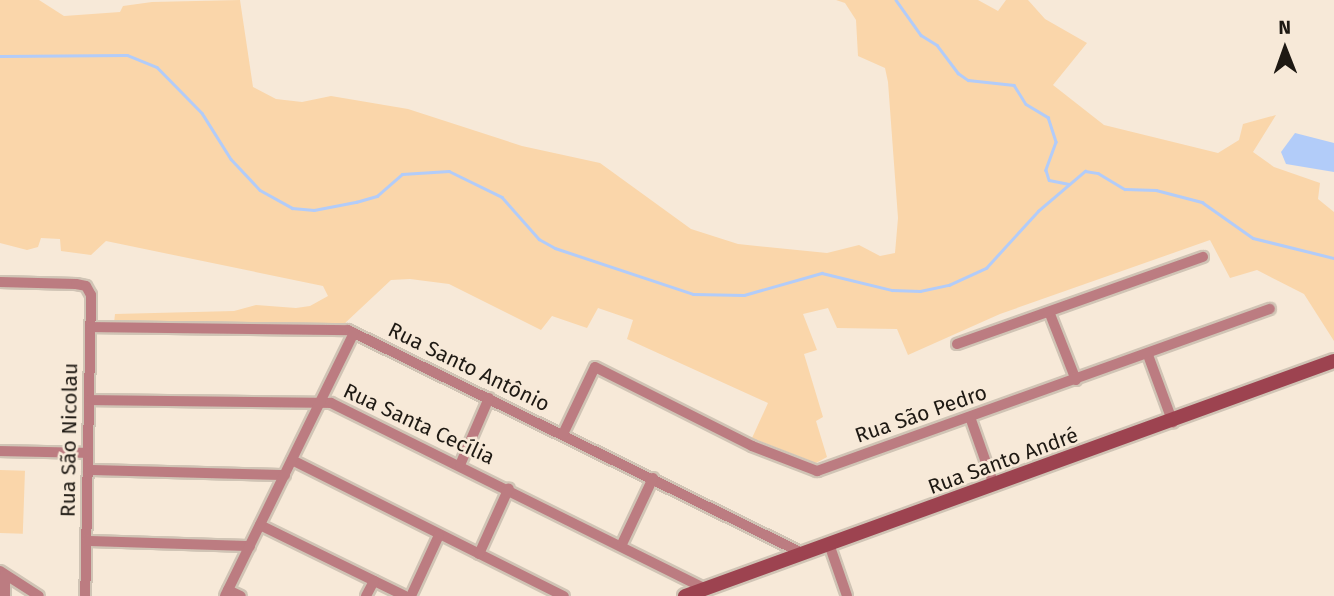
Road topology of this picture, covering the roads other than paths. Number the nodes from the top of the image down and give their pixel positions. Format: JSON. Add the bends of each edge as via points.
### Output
{"nodes":[{"id":1,"x":1203,"y":257,"type":"dead end"},
{"id":2,"x":0,"y":282,"type":"edge"},
{"id":3,"x":1270,"y":309,"type":"dead end"},
{"id":4,"x":1050,"y":314,"type":"junction"},
{"id":5,"x":91,"y":327,"type":"junction"},
{"id":6,"x":354,"y":333,"type":"junction"},
{"id":7,"x":957,"y":345,"type":"dead end"},
{"id":8,"x":1148,"y":355,"type":"junction"},
{"id":9,"x":1334,"y":361,"type":"edge"},
{"id":10,"x":1076,"y":380,"type":"junction"},
{"id":11,"x":489,"y":398,"type":"junction"},
{"id":12,"x":89,"y":400,"type":"junction"},
{"id":13,"x":321,"y":402,"type":"junction"},
{"id":14,"x":970,"y":417,"type":"junction"},
{"id":15,"x":1173,"y":423,"type":"junction"},
{"id":16,"x":563,"y":434,"type":"junction"},
{"id":17,"x":0,"y":451,"type":"edge"},
{"id":18,"x":88,"y":453,"type":"junction"},
{"id":19,"x":292,"y":460,"type":"junction"},
{"id":20,"x":460,"y":464,"type":"junction"},
{"id":21,"x":88,"y":470,"type":"junction"},
{"id":22,"x":285,"y":475,"type":"junction"},
{"id":23,"x":653,"y":478,"type":"junction"},
{"id":24,"x":994,"y":485,"type":"junction"},
{"id":25,"x":509,"y":488,"type":"junction"},
{"id":26,"x":260,"y":524,"type":"junction"},
{"id":27,"x":439,"y":535,"type":"junction"},
{"id":28,"x":87,"y":541,"type":"junction"},
{"id":29,"x":622,"y":544,"type":"junction"},
{"id":30,"x":829,"y":544,"type":"junction"},
{"id":31,"x":250,"y":546,"type":"junction"},
{"id":32,"x":803,"y":553,"type":"junction"},
{"id":33,"x":478,"y":554,"type":"junction"},
{"id":34,"x":3,"y":573,"type":"edge"},
{"id":35,"x":374,"y":581,"type":"junction"},
{"id":36,"x":706,"y":589,"type":"junction"},
{"id":37,"x":227,"y":593,"type":"edge"},
{"id":38,"x":5,"y":596,"type":"edge"},
{"id":39,"x":39,"y":596,"type":"edge"},
{"id":40,"x":86,"y":596,"type":"edge"},
{"id":41,"x":241,"y":596,"type":"edge"},
{"id":42,"x":366,"y":596,"type":"edge"},
{"id":43,"x":405,"y":596,"type":"edge"},
{"id":44,"x":411,"y":596,"type":"edge"},
{"id":45,"x":564,"y":596,"type":"edge"},
{"id":46,"x":685,"y":596,"type":"edge"},
{"id":47,"x":847,"y":596,"type":"edge"}],
"edges":[{"from":1,"to":4,"type":"street"},
{"from":2,"to":5,"type":"street","name":"Rua São Nicolau","via":[[86,286],[91,295]]},
{"from":3,"to":8,"type":"street","name":"Rua São Pedro"},
{"from":4,"to":7,"type":"street"},
{"from":4,"to":10,"type":"street"},
{"from":5,"to":6,"type":"street","name":"Rua Santo Antônio"},
{"from":5,"to":12,"type":"street","name":"Rua São Nicolau"},
{"from":6,"to":11,"type":"street","name":"Rua Santo Antônio"},
{"from":6,"to":13,"type":"street"},
{"from":8,"to":10,"type":"street","name":"Rua São Pedro"},
{"from":8,"to":15,"type":"street"},
{"from":9,"to":15,"type":"street","name":"Rua Santo André"},
{"from":10,"to":14,"type":"street","name":"Rua São Pedro"},
{"from":11,"to":16,"type":"street","name":"Rua Santo Antônio"},
{"from":11,"to":20,"type":"street"},
{"from":12,"to":13,"type":"street","name":"Rua Santa Cecília"},
{"from":12,"to":18,"type":"street","name":"Rua São Nicolau"},
{"from":13,"to":19,"type":"street"},
{"from":13,"to":20,"type":"street","name":"Rua Santa Cecília"},
{"from":14,"to":16,"type":"street","name":"Rua São Pedro","via":[[808,471],[595,367]]},
{"from":14,"to":24,"type":"street"},
{"from":15,"to":24,"type":"street","name":"Rua Santo André"},
{"from":16,"to":23,"type":"street","name":"Rua Santo Antônio"},
{"from":17,"to":18,"type":"street"},
{"from":18,"to":21,"type":"street","name":"Rua São Nicolau"},
{"from":19,"to":22,"type":"street"},
{"from":19,"to":27,"type":"street"},
{"from":20,"to":25,"type":"street","name":"Rua Santa Cecília"},
{"from":21,"to":22,"type":"street"},
{"from":21,"to":28,"type":"street","name":"Rua São Nicolau"},
{"from":22,"to":26,"type":"street"},
{"from":23,"to":29,"type":"street"},
{"from":23,"to":32,"type":"street","name":"Rua Santo Antônio"},
{"from":24,"to":30,"type":"street","name":"Rua Santo André"},
{"from":25,"to":29,"type":"street","name":"Rua Santa Cecília"},
{"from":25,"to":33,"type":"street"},
{"from":26,"to":31,"type":"street"},
{"from":26,"to":35,"type":"street"},
{"from":27,"to":33,"type":"street"},
{"from":27,"to":44,"type":"street"},
{"from":28,"to":31,"type":"street"},
{"from":28,"to":40,"type":"street","name":"Rua São Nicolau"},
{"from":29,"to":36,"type":"street","name":"Rua Santa Cecília"},
{"from":30,"to":32,"type":"street","name":"Rua Santo André"},
{"from":30,"to":47,"type":"street"},
{"from":31,"to":37,"type":"street"},
{"from":32,"to":36,"type":"street","name":"Rua Santo André"},
{"from":33,"to":45,"type":"street"},
{"from":34,"to":38,"type":"street"},
{"from":34,"to":39,"type":"street"},
{"from":35,"to":42,"type":"street"},
{"from":35,"to":43,"type":"street"},
{"from":36,"to":46,"type":"street","name":"Rua Santo André"},
{"from":37,"to":41,"type":"street"}]}
